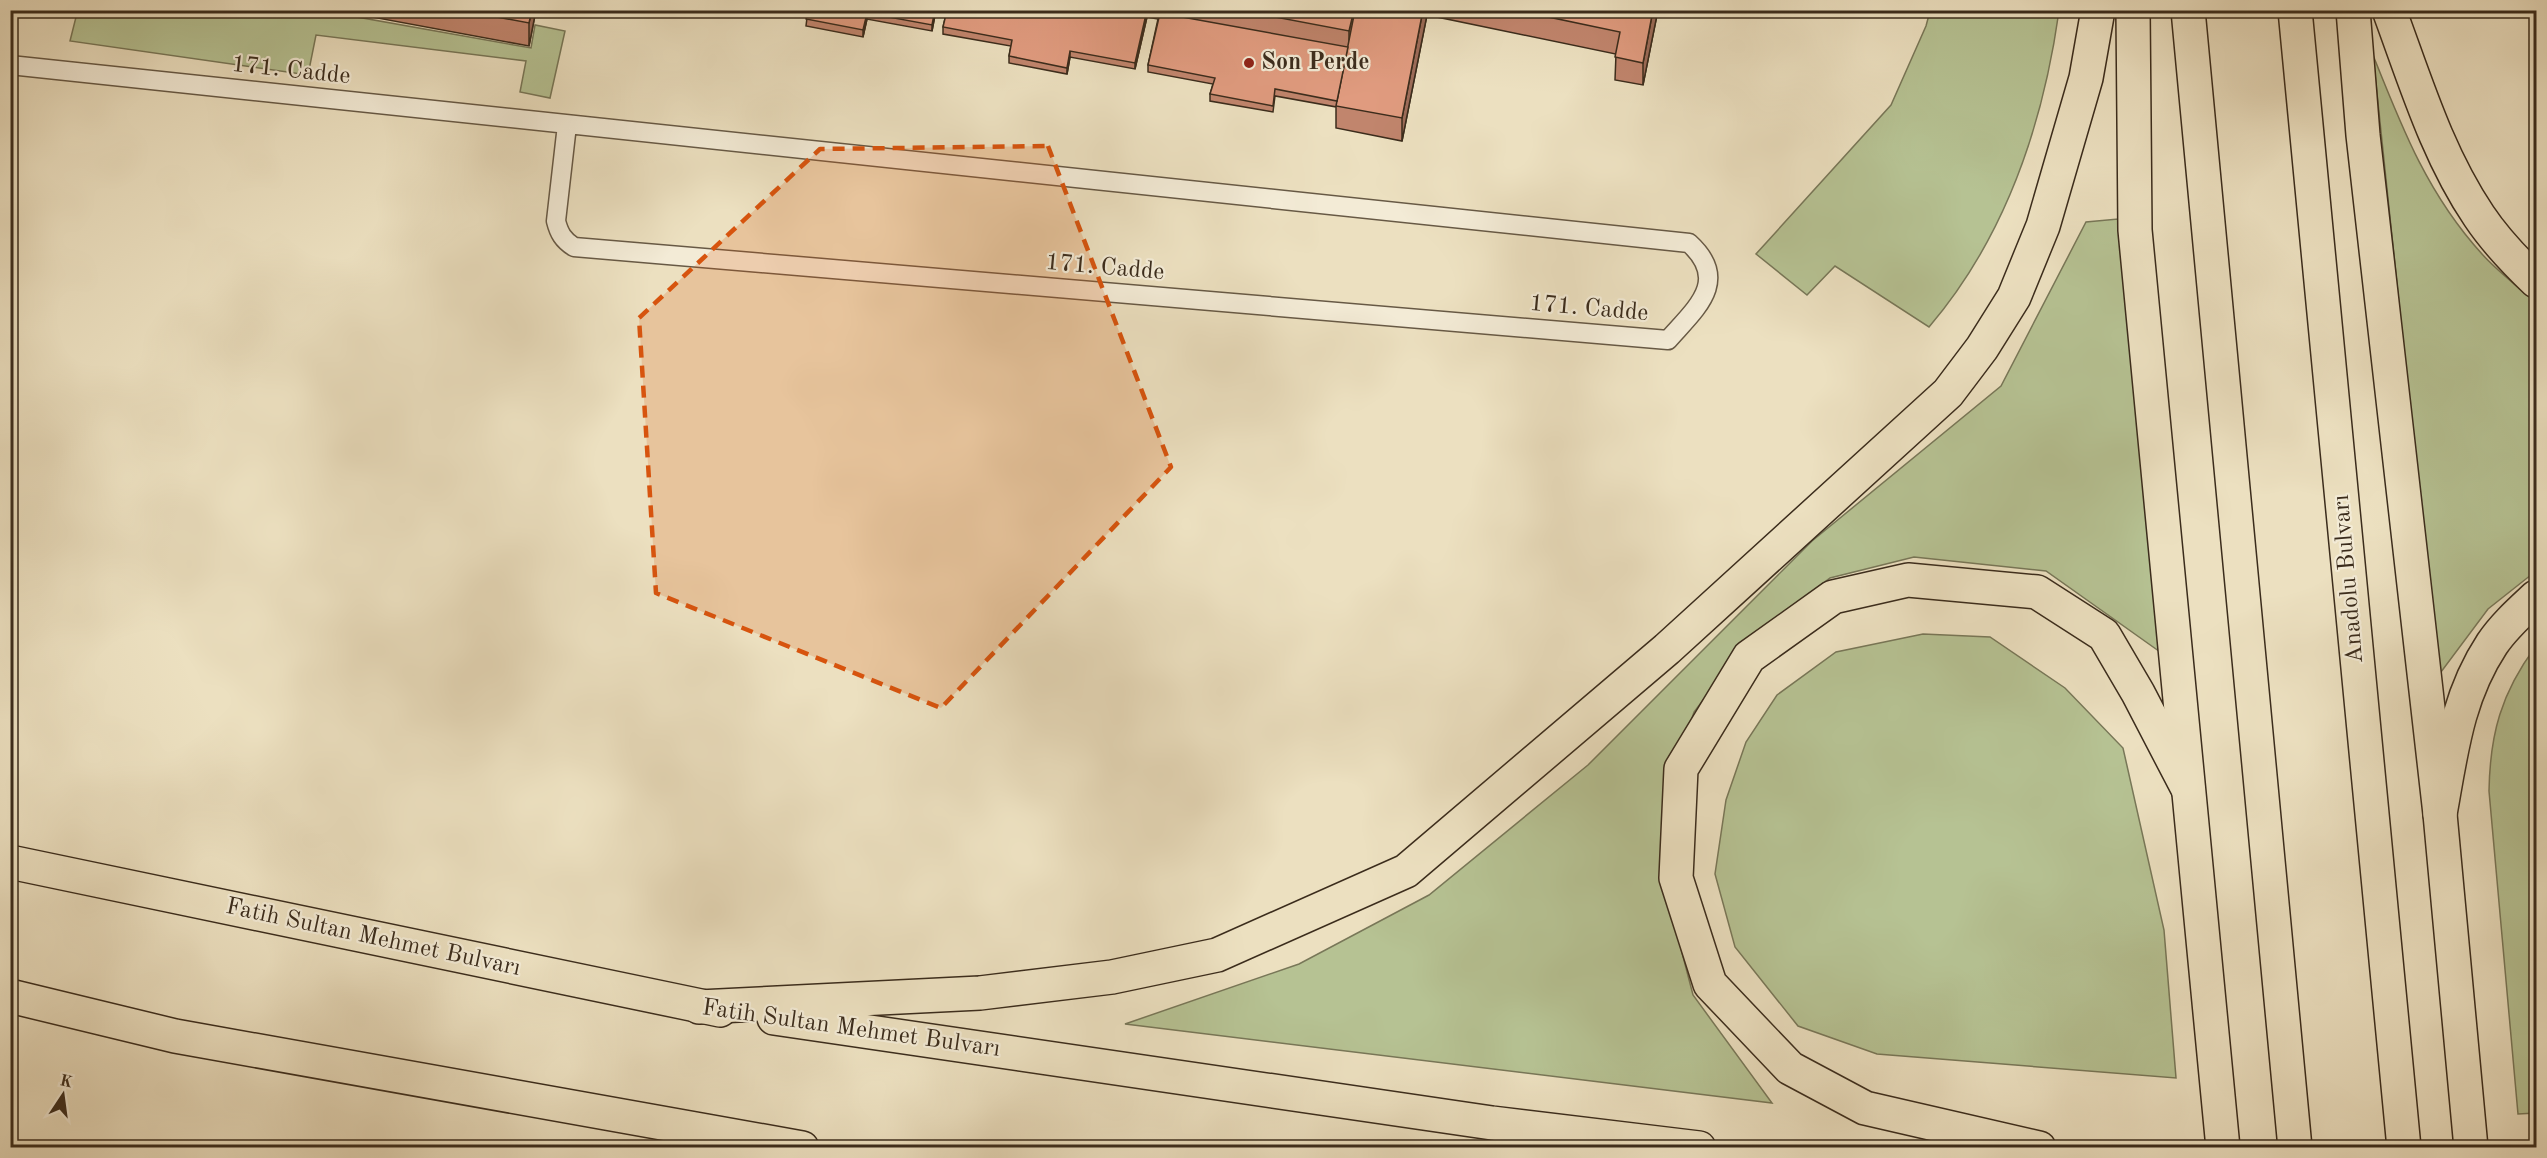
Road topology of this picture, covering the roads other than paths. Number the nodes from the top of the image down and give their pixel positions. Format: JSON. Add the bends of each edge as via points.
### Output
{"nodes":[{"id":1,"x":2098,"y":10,"type":"edge"},
{"id":2,"x":2133,"y":10,"type":"edge"},
{"id":3,"x":2188,"y":10,"type":"edge"},
{"id":4,"x":2295,"y":10,"type":"edge"},
{"id":5,"x":2353,"y":10,"type":"edge"},
{"id":6,"x":2389,"y":10,"type":"edge"},
{"id":7,"x":10,"y":65,"type":"edge"},
{"id":8,"x":567,"y":125,"type":"junction"},
{"id":9,"x":2536,"y":281,"type":"edge"},
{"id":10,"x":2536,"y":597,"type":"edge"},
{"id":11,"x":2188,"y":789,"type":"junction"},
{"id":12,"x":2440,"y":814,"type":"junction"},
{"id":13,"x":10,"y":862,"type":"edge"},
{"id":14,"x":10,"y":996,"type":"edge"},
{"id":15,"x":699,"y":1007,"type":"junction"},
{"id":16,"x":802,"y":1148,"type":"edge"},
{"id":17,"x":1699,"y":1148,"type":"edge"},
{"id":18,"x":2039,"y":1148,"type":"edge"},
{"id":19,"x":2223,"y":1148,"type":"edge"},
{"id":20,"x":2295,"y":1148,"type":"edge"},
{"id":21,"x":2403,"y":1148,"type":"edge"},
{"id":22,"x":2471,"y":1148,"type":"edge"}],
"edges":[{"from":1,"to":15,"type":"main road","via":[[2086,78],[2043,226],[2014,297],[1948,393],[1667,649],[1406,871],[1216,956],[1112,977],[980,993]]},
{"from":2,"to":11,"type":"main road","via":[[2135,230]]},
{"from":3,"to":20,"type":"main road"},
{"from":4,"to":21,"type":"main road","name":"Anadolu Bulvarı"},
{"from":5,"to":12,"type":"main road","via":[[2363,135]]},
{"from":6,"to":9,"type":"main road","via":[[2451,167],[2478,215],[2509,255]]},
{"from":7,"to":8,"type":"lane","name":"171. Cadde"},
{"from":8,"to":8,"type":"lane","name":"171. Cadde","via":[[1689,243],[1705,262],[1708,287],[1704,298],[1668,340],[574,247],[559,233],[555,221]]},
{"from":10,"to":12,"type":"main road","via":[[2493,642],[2467,692],[2456,722]]},
{"from":11,"to":18,"type":"main road","via":[[2104,635],[2037,592],[1908,580],[1833,597],[1749,657],[1681,769],[1677,878],[1710,984],[1718,993],[1790,1068],[1865,1108]]},
{"from":11,"to":19,"type":"main road"},
{"from":12,"to":22,"type":"main road"},
{"from":13,"to":15,"type":"main road","name":"Fatih Sultan Mehmet Bulvarı"},
{"from":14,"to":16,"type":"main road","via":[[175,1036]]},
{"from":15,"to":17,"type":"main road","name":"Fatih Sultan Mehmet Bulvarı","via":[[1492,1123]]}]}
